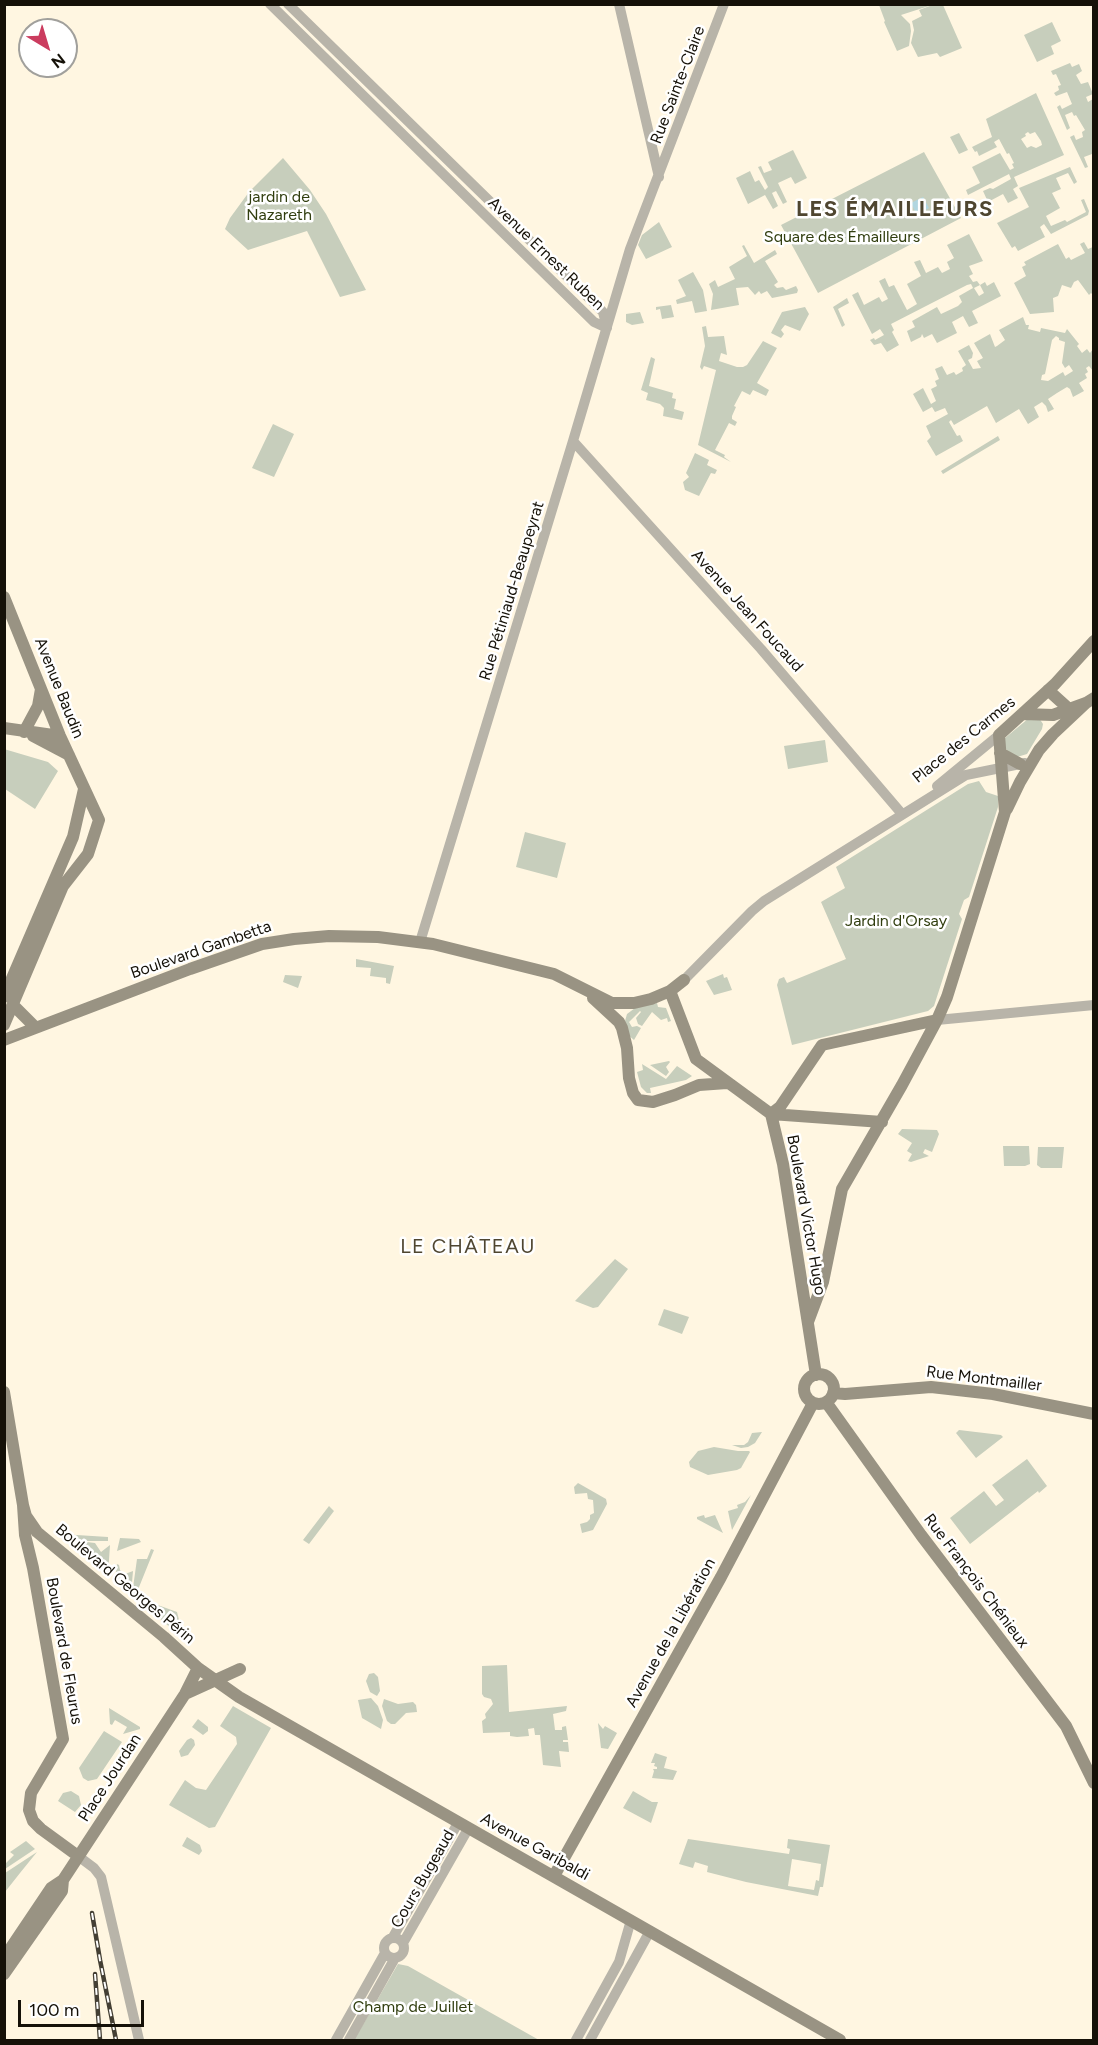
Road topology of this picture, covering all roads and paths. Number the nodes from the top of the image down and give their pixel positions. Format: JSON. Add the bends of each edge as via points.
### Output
{"nodes":[{"id":1,"x":270,"y":4,"type":"edge"},
{"id":2,"x":288,"y":4,"type":"edge"},
{"id":3,"x":619,"y":4,"type":"edge"},
{"id":4,"x":724,"y":4,"type":"edge"},
{"id":5,"x":659,"y":177,"type":"junction"},
{"id":6,"x":630,"y":249,"type":"joint"},
{"id":7,"x":607,"y":328,"type":"junction"},
{"id":8,"x":573,"y":441,"type":"junction"},
{"id":9,"x":4,"y":597,"type":"edge"},
{"id":10,"x":1094,"y":642,"type":"edge"},
{"id":11,"x":41,"y":688,"type":"junction"},
{"id":12,"x":1053,"y":690,"type":"junction"},
{"id":13,"x":1090,"y":700,"type":"edge"},
{"id":14,"x":1069,"y":709,"type":"junction"},
{"id":15,"x":1024,"y":714,"type":"junction"},
{"id":16,"x":1049,"y":715,"type":"junction"},
{"id":17,"x":4,"y":728,"type":"edge"},
{"id":18,"x":24,"y":732,"type":"junction"},
{"id":19,"x":999,"y":735,"type":"junction"},
{"id":20,"x":60,"y":736,"type":"junction"},
{"id":21,"x":1049,"y":738,"type":"junction"},
{"id":22,"x":1000,"y":753,"type":"junction"},
{"id":23,"x":69,"y":755,"type":"junction"},
{"id":24,"x":1026,"y":763,"type":"junction"},
{"id":25,"x":1001,"y":767,"type":"junction"},
{"id":26,"x":979,"y":771,"type":"junction"},
{"id":27,"x":1004,"y":783,"type":"junction"},
{"id":28,"x":84,"y":789,"type":"junction"},
{"id":29,"x":898,"y":810,"type":"junction"},
{"id":30,"x":1005,"y":812,"type":"junction"},
{"id":31,"x":420,"y":942,"type":"junction"},
{"id":32,"x":684,"y":980,"type":"joint"},
{"id":33,"x":670,"y":991,"type":"junction"},
{"id":34,"x":9,"y":1001,"type":"edge"},
{"id":35,"x":1094,"y":1005,"type":"edge"},
{"id":36,"x":608,"y":1006,"type":"junction"},
{"id":37,"x":630,"y":1007,"type":"junction"},
{"id":38,"x":937,"y":1020,"type":"junction"},
{"id":39,"x":619,"y":1022,"type":"junction"},
{"id":40,"x":4,"y":1025,"type":"edge"},
{"id":41,"x":35,"y":1027,"type":"junction"},
{"id":42,"x":4,"y":1040,"type":"edge"},
{"id":43,"x":701,"y":1063,"type":"junction"},
{"id":44,"x":727,"y":1083,"type":"junction"},
{"id":45,"x":699,"y":1085,"type":"junction"},
{"id":46,"x":771,"y":1114,"type":"junction"},
{"id":47,"x":882,"y":1122,"type":"junction"},
{"id":48,"x":824,"y":1274,"type":"junction"},
{"id":49,"x":802,"y":1288,"type":"junction"},
{"id":50,"x":808,"y":1322,"type":"junction"},
{"id":51,"x":816,"y":1375,"type":"junction"},
{"id":52,"x":4,"y":1392,"type":"edge"},
{"id":53,"x":824,"y":1400,"type":"junction"},
{"id":54,"x":1094,"y":1414,"type":"edge"},
{"id":55,"x":23,"y":1505,"type":"junction"},
{"id":56,"x":44,"y":1539,"type":"junction"},
{"id":57,"x":33,"y":1568,"type":"junction"},
{"id":58,"x":198,"y":1668,"type":"junction"},
{"id":59,"x":216,"y":1680,"type":"junction"},
{"id":60,"x":185,"y":1694,"type":"junction"},
{"id":61,"x":1094,"y":1783,"type":"edge"},
{"id":62,"x":463,"y":1826,"type":"junction"},
{"id":63,"x":78,"y":1856,"type":"junction"},
{"id":64,"x":554,"y":1876,"type":"junction"},
{"id":65,"x":63,"y":1880,"type":"junction"},
{"id":66,"x":631,"y":1920,"type":"junction"},
{"id":67,"x":650,"y":1931,"type":"junction"},
{"id":68,"x":393,"y":1937,"type":"junction"},
{"id":69,"x":403,"y":1943,"type":"junction"},
{"id":70,"x":390,"y":1956,"type":"junction"},
{"id":71,"x":4,"y":1958,"type":"edge"},
{"id":72,"x":4,"y":1974,"type":"edge"},
{"id":73,"x":139,"y":2040,"type":"edge"},
{"id":74,"x":336,"y":2040,"type":"edge"},
{"id":75,"x":349,"y":2040,"type":"edge"},
{"id":76,"x":576,"y":2040,"type":"edge"},
{"id":77,"x":590,"y":2040,"type":"edge"},
{"id":78,"x":840,"y":2040,"type":"edge"}],
"edges":[{"from":1,"to":7,"type":"street","name":"Avenue Ernest Ruben","via":[[592,321]]},
{"from":2,"to":7,"type":"street","name":"Avenue Ernest Ruben","via":[[603,312]]},
{"from":3,"to":5,"type":"street"},
{"from":4,"to":5,"type":"street","name":"Rue Sainte-Claire"},
{"from":5,"to":6,"type":"street","name":"Rue Sainte-Claire"},
{"from":6,"to":7,"type":"street","name":"Rue Pétiniaud-Beaupeyrat"},
{"from":7,"to":8,"type":"street","name":"Rue Pétiniaud-Beaupeyrat"},
{"from":8,"to":29,"type":"street","name":"Avenue Jean Foucaud","via":[[761,649]]},
{"from":8,"to":31,"type":"street","name":"Rue Pétiniaud-Beaupeyrat"},
{"from":9,"to":11,"type":"main road","name":"Avenue Baudin"},
{"from":10,"to":12,"type":"main road","name":"Place des Carmes"},
{"from":11,"to":18,"type":"main road","via":[[38,706]]},
{"from":11,"to":20,"type":"main road","name":"Avenue Baudin"},
{"from":12,"to":14,"type":"main road"},
{"from":12,"to":15,"type":"main road","name":"Place des Carmes"},
{"from":12,"to":16,"type":"main road"},
{"from":13,"to":14,"type":"main road"},
{"from":13,"to":21,"type":"main road"},
{"from":14,"to":16,"type":"main road"},
{"from":15,"to":16,"type":"main road"},
{"from":15,"to":19,"type":"main road","name":"Place des Carmes"},
{"from":16,"to":21,"type":"main road"},
{"from":17,"to":18,"type":"main road"},
{"from":18,"to":20,"type":"main road"},
{"from":18,"to":23,"type":"main road"},
{"from":19,"to":22,"type":"main road"},
{"from":19,"to":29,"type":"street","name":"Place des Carmes","via":[[936,786]]},
{"from":20,"to":23,"type":"main road","name":"Avenue Baudin"},
{"from":21,"to":24,"type":"main road"},
{"from":22,"to":24,"type":"main road"},
{"from":22,"to":25,"type":"main road"},
{"from":23,"to":28,"type":"main road","name":"Avenue Baudin"},
{"from":24,"to":25,"type":"street","name":"Place des Carmes"},
{"from":24,"to":30,"type":"main road"},
{"from":25,"to":26,"type":"street","name":"Place des Carmes"},
{"from":25,"to":27,"type":"main road"},
{"from":26,"to":27,"type":"street"},
{"from":26,"to":29,"type":"street","name":"Place des Carmes"},
{"from":27,"to":30,"type":"main road"},
{"from":28,"to":34,"type":"main road","name":"Avenue Baudin","via":[[74,837]]},
{"from":28,"to":34,"type":"main road","name":"Avenue Baudin","via":[[99,820],[88,854],[63,886]]},
{"from":29,"to":32,"type":"street","name":"Place des Carmes","via":[[819,868],[757,906]]},
{"from":30,"to":38,"type":"main road"},
{"from":31,"to":36,"type":"main road","name":"Boulevard Gambetta","via":[[554,974]]},
{"from":31,"to":41,"type":"main road","name":"Boulevard Gambetta","via":[[330,936],[262,944]]},
{"from":32,"to":33,"type":"main road"},
{"from":33,"to":37,"type":"main road"},
{"from":33,"to":43,"type":"main road","via":[[692,1052]]},
{"from":34,"to":40,"type":"main road","name":"Avenue Baudin"},
{"from":34,"to":41,"type":"main road"},
{"from":35,"to":38,"type":"street"},
{"from":36,"to":37,"type":"main road"},
{"from":36,"to":39,"type":"main road","name":"Boulevard Gambetta"},
{"from":37,"to":39,"type":"main road"},
{"from":38,"to":46,"type":"main road","via":[[822,1045],[780,1107]]},
{"from":38,"to":47,"type":"main road"},
{"from":39,"to":45,"type":"main road","via":[[627,1048],[629,1078],[639,1100],[653,1102]]},
{"from":41,"to":42,"type":"main road","name":"Boulevard Gambetta"},
{"from":43,"to":44,"type":"main road"},
{"from":43,"to":45,"type":"main road"},
{"from":44,"to":45,"type":"main road"},
{"from":44,"to":46,"type":"main road"},
{"from":46,"to":47,"type":"main road"},
{"from":46,"to":49,"type":"main road","name":"Boulevard Victor Hugo","via":[[783,1164]]},
{"from":47,"to":48,"type":"main road","via":[[842,1189]]},
{"from":48,"to":49,"type":"main road","via":[[812,1286]]},
{"from":48,"to":50,"type":"main road"},
{"from":49,"to":50,"type":"main road","name":"Boulevard Victor Hugo"},
{"from":50,"to":51,"type":"main road","name":"Boulevard Victor Hugo"},
{"from":51,"to":53,"type":"main road","via":[[824,1375],[833,1385]]},
{"from":51,"to":53,"type":"main road","via":[[807,1381],[804,1390],[807,1398]]},
{"from":52,"to":55,"type":"main road","name":"Boulevard de Fleurus"},
{"from":53,"to":54,"type":"main road","name":"Rue Montmailler","via":[[931,1387],[993,1394]]},
{"from":53,"to":61,"type":"main road","name":"Rue François Chénieux","via":[[1066,1726]]},
{"from":53,"to":64,"type":"main road","name":"Avenue de la Libération"},
{"from":55,"to":56,"type":"main road","name":"Boulevard Georges Périn","via":[[32,1526]]},
{"from":55,"to":57,"type":"main road","name":"Boulevard de Fleurus"},
{"from":56,"to":57,"type":"main road","name":"Boulevard de Fleurus"},
{"from":56,"to":58,"type":"main road","name":"Boulevard Georges Périn"},
{"from":57,"to":63,"type":"main road","name":"Boulevard de Fleurus","via":[[63,1739],[31,1793],[29,1810],[33,1821],[51,1838]]},
{"from":58,"to":59,"type":"main road","name":"Boulevard Georges Périn"},
{"from":58,"to":59,"type":"main road","via":[[240,1669]]},
{"from":58,"to":60,"type":"main road","name":"Place Jourdan"},
{"from":59,"to":60,"type":"main road"},
{"from":59,"to":62,"type":"main road","name":"Avenue Garibaldi","via":[[285,1725]]},
{"from":60,"to":63,"type":"main road","name":"Place Jourdan"},
{"from":62,"to":64,"type":"main road","name":"Avenue Garibaldi"},
{"from":62,"to":68,"type":"street","name":"Cours Bugeaud"},
{"from":62,"to":69,"type":"street","name":"Cours Bugeaud"},
{"from":63,"to":65,"type":"main road","name":"Place Jourdan"},
{"from":63,"to":73,"type":"street","via":[[100,1877]]},
{"from":64,"to":66,"type":"main road","name":"Avenue Garibaldi"},
{"from":65,"to":71,"type":"main road","via":[[51,1888]]},
{"from":65,"to":72,"type":"main road","via":[[62,1892]]},
{"from":66,"to":67,"type":"main road","name":"Avenue Garibaldi"},
{"from":66,"to":76,"type":"street","via":[[619,1962]]},
{"from":67,"to":77,"type":"street"},
{"from":67,"to":78,"type":"main road","name":"Avenue Garibaldi"},
{"from":68,"to":69,"type":"street"},
{"from":68,"to":70,"type":"street","via":[[384,1948]]},
{"from":69,"to":70,"type":"street","via":[[404,1952]]},
{"from":70,"to":74,"type":"street"},
{"from":70,"to":75,"type":"street"}]}
